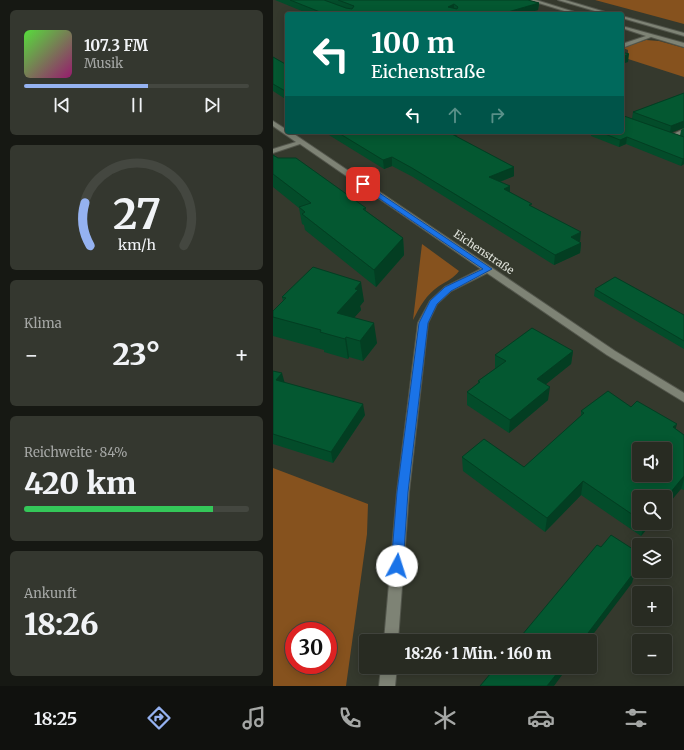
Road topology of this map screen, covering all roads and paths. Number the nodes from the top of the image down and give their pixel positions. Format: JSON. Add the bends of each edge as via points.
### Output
{"nodes":[{"id":1,"x":531,"y":0,"type":"edge"},
{"id":2,"x":560,"y":0,"type":"edge"},
{"id":3,"x":572,"y":12,"type":"edge"},
{"id":4,"x":603,"y":12,"type":"edge"},
{"id":5,"x":624,"y":19,"type":"edge"},
{"id":6,"x":624,"y":28,"type":"edge"},
{"id":7,"x":652,"y":35,"type":"junction"},
{"id":8,"x":684,"y":35,"type":"edge"},
{"id":9,"x":624,"y":45,"type":"edge"},
{"id":10,"x":684,"y":45,"type":"edge"},
{"id":11,"x":273,"y":123,"type":"edge"},
{"id":12,"x":684,"y":130,"type":"edge"},
{"id":13,"x":285,"y":131,"type":"edge"},
{"id":14,"x":289,"y":134,"type":"edge"},
{"id":15,"x":663,"y":134,"type":"edge"},
{"id":16,"x":670,"y":137,"type":"junction"},
{"id":17,"x":677,"y":140,"type":"edge"},
{"id":18,"x":301,"y":142,"type":"junction"},
{"id":19,"x":273,"y":151,"type":"edge"},
{"id":20,"x":488,"y":269,"type":"junction"},
{"id":21,"x":684,"y":398,"type":"edge"},
{"id":22,"x":392,"y":634,"type":"edge"},
{"id":23,"x":388,"y":674,"type":"edge"},
{"id":24,"x":387,"y":686,"type":"edge"}],
"edges":[{"from":1,"to":3,"type":"street"},
{"from":2,"to":4,"type":"street"},
{"from":5,"to":8,"type":"street"},
{"from":6,"to":7,"type":"street"},
{"from":7,"to":9,"type":"street"},
{"from":7,"to":10,"type":"street"},
{"from":11,"to":13,"type":"street","name":"Eichenstraße"},
{"from":12,"to":16,"type":"street"},
{"from":14,"to":18,"type":"street","name":"Eichenstraße"},
{"from":15,"to":16,"type":"street"},
{"from":16,"to":17,"type":"street"},
{"from":18,"to":19,"type":"street"},
{"from":18,"to":20,"type":"street","name":"Eichenstraße"},
{"from":20,"to":21,"type":"street","name":"Eichenstraße","via":[[611,353]]},
{"from":20,"to":22,"type":"street","via":[[448,289],[433,303],[423,323],[403,492]]},
{"from":23,"to":24,"type":"street"}]}
